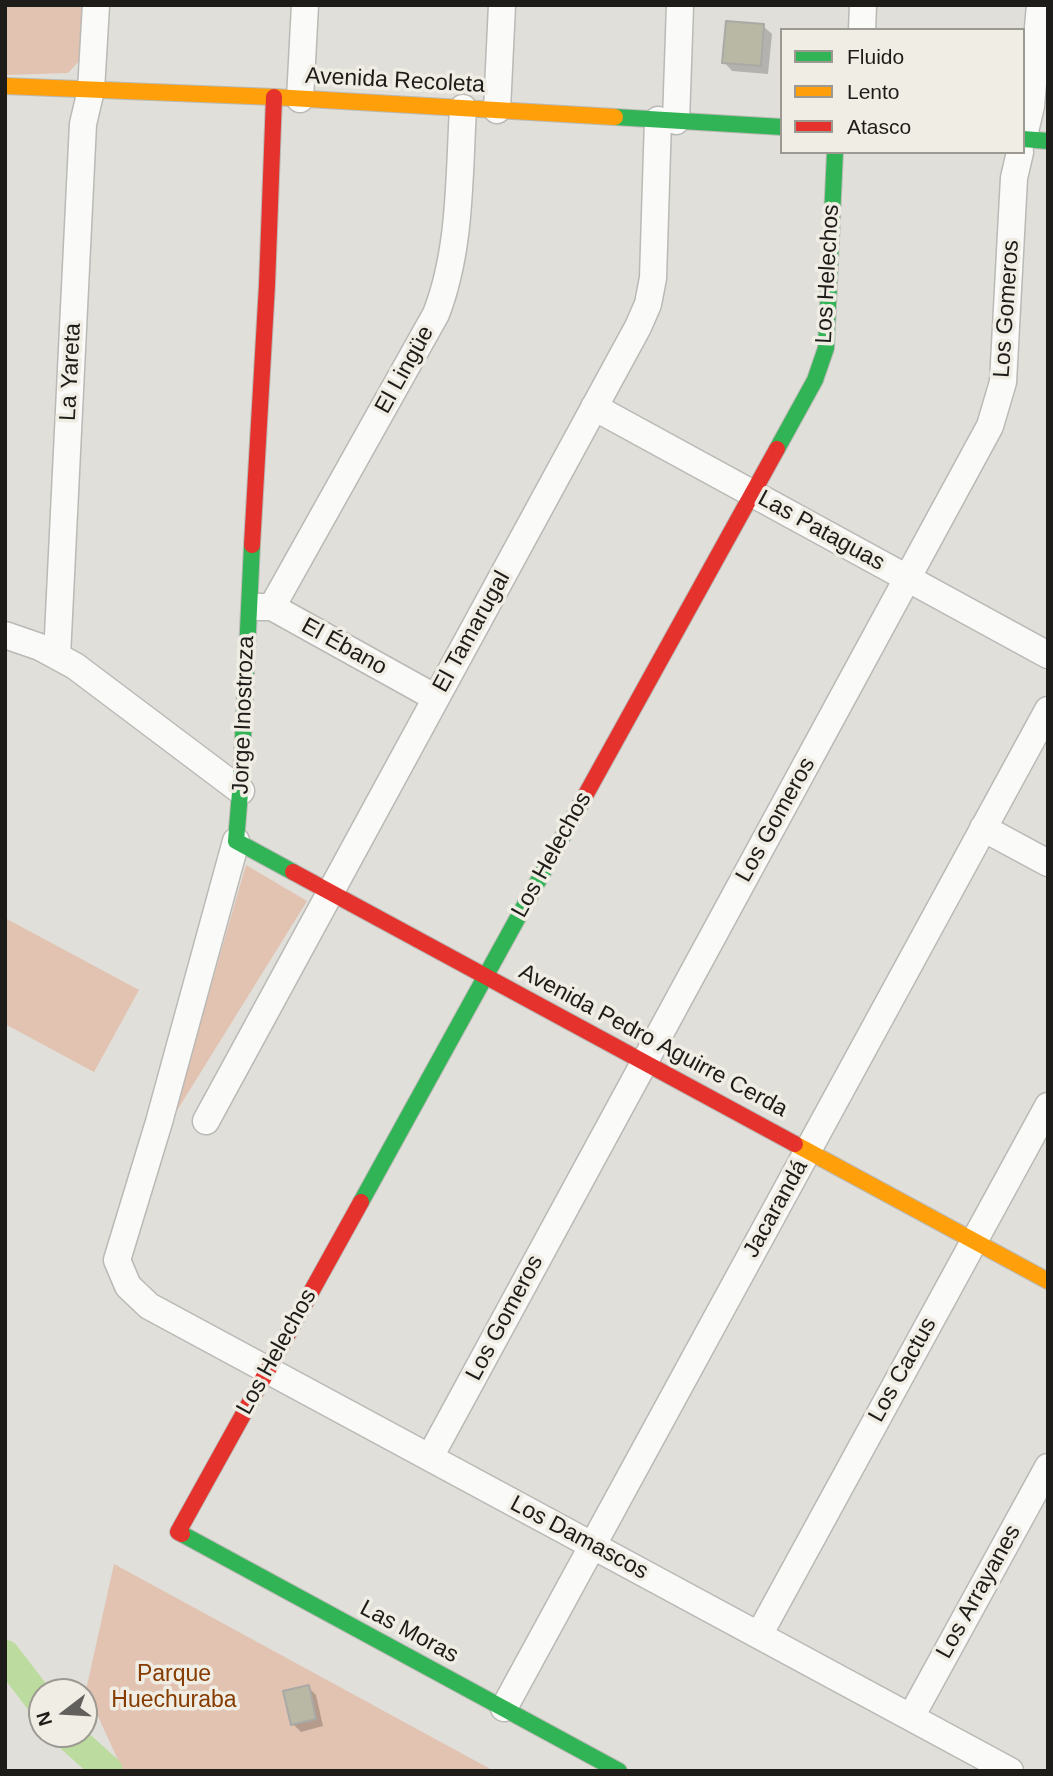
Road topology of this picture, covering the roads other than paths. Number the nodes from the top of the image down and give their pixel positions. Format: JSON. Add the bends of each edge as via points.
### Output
{"nodes":[{"id":1,"x":96,"y":5,"type":"edge"},
{"id":2,"x":305,"y":5,"type":"edge"},
{"id":3,"x":502,"y":5,"type":"edge"},
{"id":4,"x":680,"y":5,"type":"edge"},
{"id":5,"x":863,"y":5,"type":"edge"},
{"id":6,"x":1040,"y":5,"type":"edge"},
{"id":7,"x":862,"y":28,"type":"edge"},
{"id":8,"x":5,"y":86,"type":"edge"},
{"id":9,"x":92,"y":90,"type":"junction"},
{"id":10,"x":287,"y":98,"type":"junction"},
{"id":11,"x":463,"y":108,"type":"junction"},
{"id":12,"x":497,"y":110,"type":"junction"},
{"id":13,"x":667,"y":120,"type":"junction"},
{"id":14,"x":780,"y":127,"type":"edge"},
{"id":15,"x":1025,"y":132,"type":"edge"},
{"id":16,"x":1025,"y":140,"type":"edge"},
{"id":17,"x":1048,"y":141,"type":"edge"},
{"id":18,"x":835,"y":154,"type":"edge"},
{"id":19,"x":1020,"y":154,"type":"edge"},
{"id":20,"x":594,"y":407,"type":"junction"},
{"id":21,"x":752,"y":494,"type":"junction"},
{"id":22,"x":907,"y":578,"type":"junction"},
{"id":23,"x":260,"y":607,"type":"junction"},
{"id":24,"x":5,"y":635,"type":"edge"},
{"id":25,"x":1048,"y":655,"type":"edge"},
{"id":26,"x":57,"y":656,"type":"junction"},
{"id":27,"x":436,"y":698,"type":"junction"},
{"id":28,"x":1048,"y":710,"type":"edge"},
{"id":29,"x":242,"y":791,"type":"junction"},
{"id":30,"x":983,"y":828,"type":"junction"},
{"id":31,"x":236,"y":841,"type":"junction"},
{"id":32,"x":1048,"y":863,"type":"edge"},
{"id":33,"x":330,"y":892,"type":"junction"},
{"id":34,"x":485,"y":976,"type":"junction"},
{"id":35,"x":644,"y":1062,"type":"junction"},
{"id":36,"x":1048,"y":1106,"type":"edge"},
{"id":37,"x":205,"y":1121,"type":"dead end"},
{"id":38,"x":808,"y":1150,"type":"junction"},
{"id":39,"x":974,"y":1241,"type":"junction"},
{"id":40,"x":1048,"y":1281,"type":"edge"},
{"id":41,"x":149,"y":1306,"type":"joint"},
{"id":42,"x":267,"y":1370,"type":"junction"},
{"id":43,"x":430,"y":1457,"type":"junction"},
{"id":44,"x":1048,"y":1467,"type":"edge"},
{"id":45,"x":178,"y":1532,"type":"joint"},
{"id":46,"x":592,"y":1545,"type":"junction"},
{"id":47,"x":759,"y":1635,"type":"junction"},
{"id":48,"x":503,"y":1708,"type":"junction"},
{"id":49,"x":911,"y":1717,"type":"junction"},
{"id":50,"x":619,"y":1771,"type":"edge"},
{"id":51,"x":1010,"y":1771,"type":"edge"}],
"edges":[{"from":1,"to":9,"type":"street","name":"La Yareta"},
{"from":2,"to":10,"type":"street","name":"Jorge Inostroza"},
{"from":3,"to":12,"type":"street"},
{"from":4,"to":13,"type":"street","name":"El Tamarugal"},
{"from":5,"to":7,"type":"street"},
{"from":6,"to":15,"type":"street"},
{"from":8,"to":9,"type":"street","name":"Avenida Recoleta"},
{"from":9,"to":10,"type":"street","name":"Avenida Recoleta"},
{"from":9,"to":26,"type":"street","name":"La Yareta","via":[[83,124]]},
{"from":10,"to":11,"type":"street","name":"Avenida Recoleta"},
{"from":10,"to":23,"type":"street","name":"Jorge Inostroza","via":[[272,226]]},
{"from":11,"to":12,"type":"street","name":"Avenida Recoleta"},
{"from":11,"to":23,"type":"street","name":"El Lingüe","via":[[454,241],[436,314]]},
{"from":12,"to":13,"type":"street","name":"Avenida Recoleta"},
{"from":13,"to":14,"type":"street","name":"Avenida Recoleta"},
{"from":13,"to":20,"type":"street","name":"El Tamarugal","via":[[648,304]]},
{"from":16,"to":17,"type":"street"},
{"from":18,"to":21,"type":"street","name":"Los Helechos","via":[[826,348],[815,380]]},
{"from":19,"to":22,"type":"street","name":"Los Gomeros","via":[[1014,178],[1003,382],[997,407]]},
{"from":20,"to":21,"type":"street","name":"Las Pataguas"},
{"from":20,"to":27,"type":"street","name":"El Tamarugal"},
{"from":21,"to":22,"type":"street","name":"Las Pataguas"},
{"from":21,"to":34,"type":"street","name":"Los Helechos"},
{"from":22,"to":25,"type":"street","name":"Las Pataguas"},
{"from":22,"to":35,"type":"street","name":"Los Gomeros"},
{"from":23,"to":27,"type":"street","name":"El Ébano"},
{"from":23,"to":29,"type":"street","name":"Jorge Inostroza"},
{"from":24,"to":26,"type":"street"},
{"from":26,"to":29,"type":"street"},
{"from":27,"to":33,"type":"street","name":"El Tamarugal"},
{"from":28,"to":30,"type":"street","name":"Jacarandá"},
{"from":29,"to":31,"type":"street","name":"Jorge Inostroza"},
{"from":30,"to":32,"type":"street"},
{"from":30,"to":38,"type":"street","name":"Jacarandá"},
{"from":31,"to":33,"type":"street","name":"Avenida Pedro Aguirre Cerda"},
{"from":31,"to":41,"type":"street","name":"Jorge Inostroza","via":[[117,1260],[128,1286]]},
{"from":33,"to":34,"type":"street","name":"Avenida Pedro Aguirre Cerda"},
{"from":33,"to":37,"type":"street","name":"El Tamarugal"},
{"from":34,"to":35,"type":"street","name":"Avenida Pedro Aguirre Cerda"},
{"from":34,"to":42,"type":"street","name":"Los Helechos"},
{"from":35,"to":38,"type":"street","name":"Avenida Pedro Aguirre Cerda"},
{"from":35,"to":43,"type":"street","name":"Los Gomeros"},
{"from":36,"to":39,"type":"street","name":"Los Cactus"},
{"from":38,"to":39,"type":"street","name":"Avenida Pedro Aguirre Cerda"},
{"from":38,"to":46,"type":"street","name":"Jacarandá"},
{"from":39,"to":40,"type":"street","name":"Avenida Pedro Aguirre Cerda"},
{"from":39,"to":47,"type":"street","name":"Los Cactus"},
{"from":41,"to":42,"type":"street","name":"Los Damascos"},
{"from":42,"to":43,"type":"street","name":"Los Damascos"},
{"from":42,"to":45,"type":"street","name":"Los Helechos"},
{"from":43,"to":46,"type":"street","name":"Los Damascos"},
{"from":44,"to":49,"type":"street","name":"Los Arrayanes"},
{"from":45,"to":48,"type":"street","name":"Las Moras"},
{"from":46,"to":47,"type":"street","name":"Los Damascos"},
{"from":46,"to":48,"type":"street","name":"Jacarandá"},
{"from":47,"to":49,"type":"street","name":"Los Damascos"},
{"from":48,"to":50,"type":"street","name":"Las Moras"},
{"from":49,"to":51,"type":"street","name":"Los Damascos"}]}
